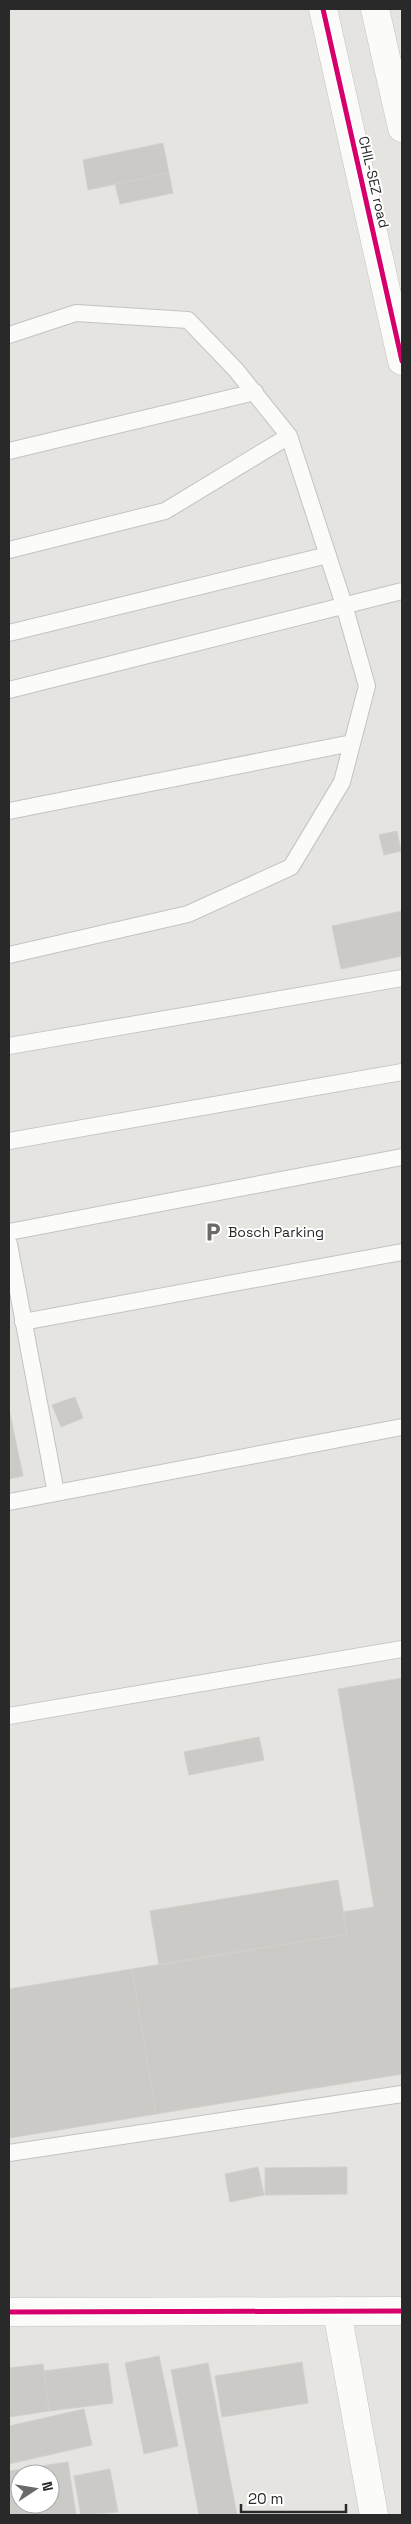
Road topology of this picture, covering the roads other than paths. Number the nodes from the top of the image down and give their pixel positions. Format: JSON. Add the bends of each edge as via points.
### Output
{"nodes":[{"id":1,"x":323,"y":9,"type":"edge"},
{"id":2,"x":375,"y":9,"type":"edge"},
{"id":3,"x":402,"y":128,"type":"edge"},
{"id":4,"x":9,"y":335,"type":"edge"},
{"id":5,"x":402,"y":361,"type":"edge"},
{"id":6,"x":255,"y":392,"type":"junction"},
{"id":7,"x":289,"y":436,"type":"junction"},
{"id":8,"x":9,"y":451,"type":"edge"},
{"id":9,"x":9,"y":550,"type":"edge"},
{"id":10,"x":328,"y":555,"type":"junction"},
{"id":11,"x":402,"y":591,"type":"edge"},
{"id":12,"x":344,"y":605,"type":"junction"},
{"id":13,"x":9,"y":633,"type":"edge"},
{"id":14,"x":9,"y":690,"type":"edge"},
{"id":15,"x":352,"y":743,"type":"junction"},
{"id":16,"x":9,"y":811,"type":"edge"},
{"id":17,"x":9,"y":954,"type":"edge"},
{"id":18,"x":402,"y":978,"type":"edge"},
{"id":19,"x":9,"y":1046,"type":"edge"},
{"id":20,"x":402,"y":1072,"type":"edge"},
{"id":21,"x":9,"y":1141,"type":"edge"},
{"id":22,"x":402,"y":1157,"type":"edge"},
{"id":23,"x":9,"y":1232,"type":"edge"},
{"id":24,"x":9,"y":1244,"type":"edge"},
{"id":25,"x":402,"y":1252,"type":"edge"},
{"id":26,"x":23,"y":1322,"type":"junction"},
{"id":27,"x":402,"y":1427,"type":"edge"},
{"id":28,"x":56,"y":1493,"type":"junction"},
{"id":29,"x":9,"y":1502,"type":"edge"},
{"id":30,"x":402,"y":1649,"type":"edge"},
{"id":31,"x":9,"y":1716,"type":"edge"},
{"id":32,"x":402,"y":2094,"type":"edge"},
{"id":33,"x":9,"y":2153,"type":"edge"},
{"id":34,"x":337,"y":2311,"type":"junction"},
{"id":35,"x":402,"y":2311,"type":"edge"},
{"id":36,"x":9,"y":2312,"type":"edge"},
{"id":37,"x":374,"y":2515,"type":"edge"}],
"edges":[{"from":1,"to":5,"type":"street","name":"CHIL-SEZ road"},
{"from":2,"to":3,"type":"street"},
{"from":4,"to":6,"type":"lane","via":[[76,313],[188,320]]},
{"from":6,"to":7,"type":"lane"},
{"from":6,"to":8,"type":"lane"},
{"from":7,"to":9,"type":"lane","via":[[165,510]]},
{"from":7,"to":10,"type":"lane"},
{"from":10,"to":12,"type":"lane"},
{"from":10,"to":13,"type":"lane"},
{"from":11,"to":12,"type":"lane"},
{"from":12,"to":14,"type":"lane"},
{"from":12,"to":15,"type":"lane","via":[[367,686]]},
{"from":15,"to":16,"type":"lane"},
{"from":15,"to":17,"type":"lane","via":[[342,782],[291,867],[188,914]]},
{"from":18,"to":19,"type":"lane"},
{"from":20,"to":21,"type":"lane"},
{"from":22,"to":23,"type":"lane"},
{"from":24,"to":26,"type":"lane"},
{"from":25,"to":26,"type":"lane"},
{"from":26,"to":28,"type":"lane"},
{"from":27,"to":28,"type":"lane"},
{"from":28,"to":29,"type":"lane"},
{"from":30,"to":31,"type":"lane"},
{"from":32,"to":33,"type":"lane"},
{"from":34,"to":35,"type":"street"},
{"from":34,"to":36,"type":"street"},
{"from":34,"to":37,"type":"street"}]}
